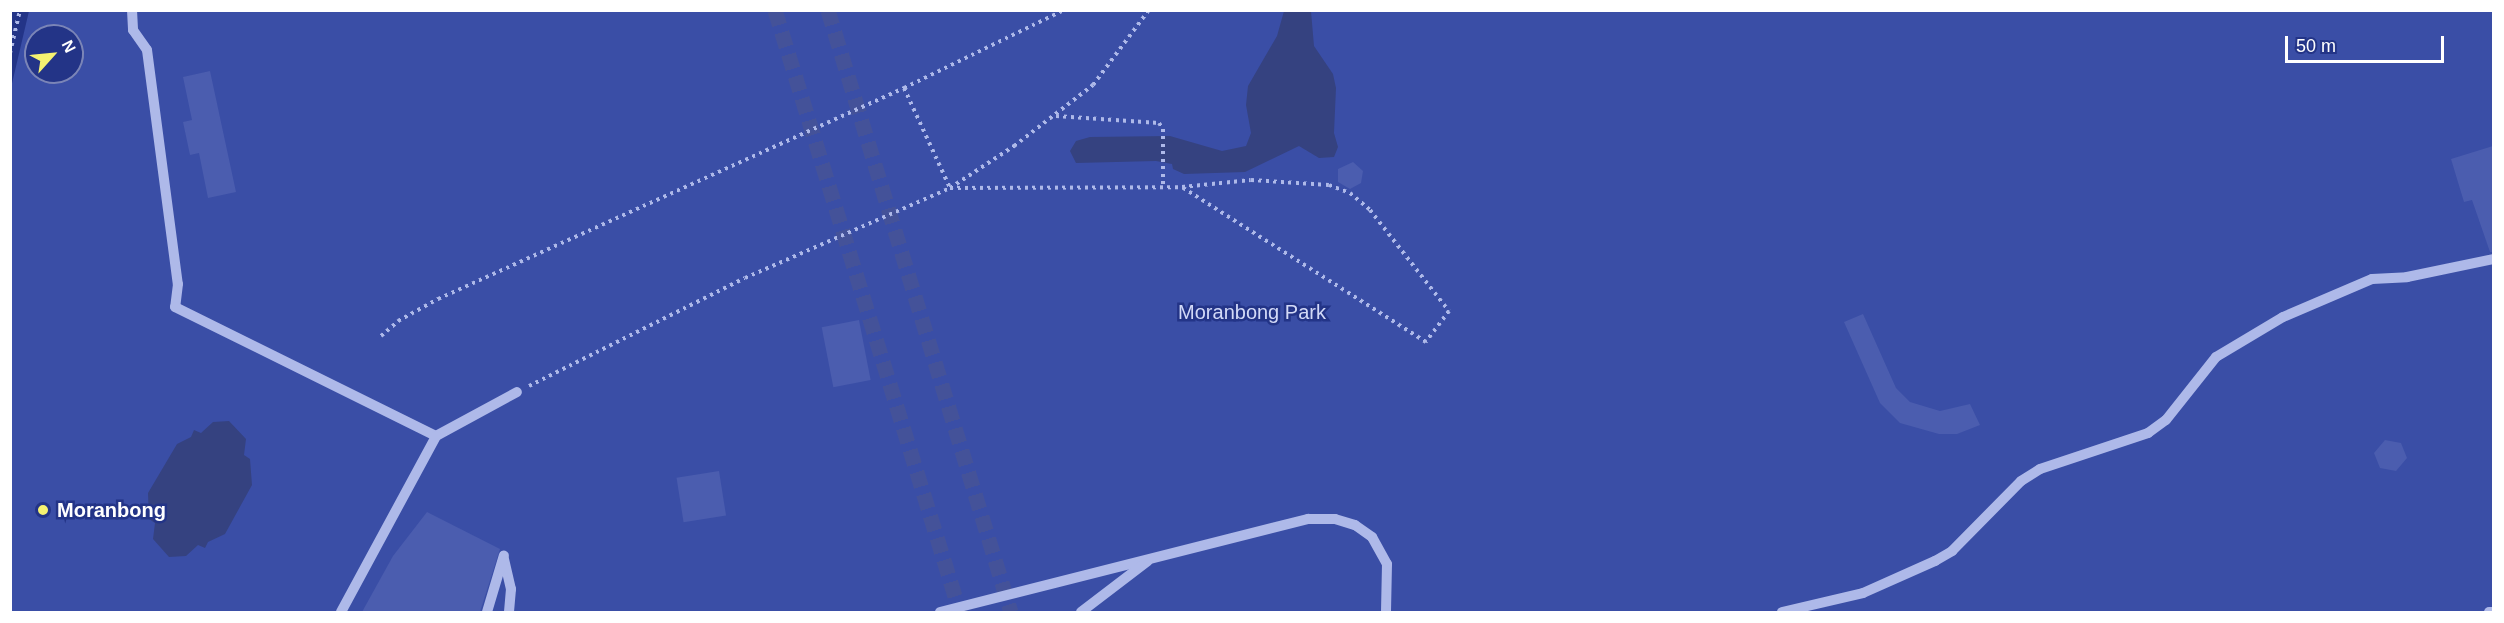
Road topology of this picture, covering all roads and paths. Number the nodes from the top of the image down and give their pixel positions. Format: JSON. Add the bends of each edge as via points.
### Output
{"nodes":[{"id":1,"x":20,"y":10,"type":"edge"},
{"id":2,"x":132,"y":10,"type":"edge"},
{"id":3,"x":1064,"y":10,"type":"edge"},
{"id":4,"x":1149,"y":10,"type":"edge"},
{"id":5,"x":10,"y":53,"type":"edge"},
{"id":6,"x":904,"y":88,"type":"junction"},
{"id":7,"x":1055,"y":116,"type":"junction"},
{"id":8,"x":1163,"y":187,"type":"junction"},
{"id":9,"x":1182,"y":187,"type":"junction"},
{"id":10,"x":950,"y":188,"type":"junction"},
{"id":11,"x":2493,"y":259,"type":"edge"},
{"id":12,"x":381,"y":336,"type":"dead end"},
{"id":13,"x":517,"y":392,"type":"joint"},
{"id":14,"x":436,"y":436,"type":"junction"},
{"id":15,"x":1152,"y":558,"type":"junction"},
{"id":16,"x":341,"y":612,"type":"edge"},
{"id":17,"x":487,"y":612,"type":"edge"},
{"id":18,"x":509,"y":612,"type":"edge"},
{"id":19,"x":940,"y":612,"type":"edge"},
{"id":20,"x":1082,"y":612,"type":"edge"},
{"id":21,"x":1386,"y":612,"type":"edge"},
{"id":22,"x":1782,"y":612,"type":"edge"}],
"edges":[{"from":1,"to":5,"type":"path"},
{"from":2,"to":14,"type":"street","via":[[133,30],[147,50],[178,284],[174,307]]},
{"from":3,"to":6,"type":"path"},
{"from":4,"to":7,"type":"path","via":[[1093,86]]},
{"from":6,"to":10,"type":"path"},
{"from":6,"to":12,"type":"path","via":[[438,299],[398,321]]},
{"from":7,"to":8,"type":"path","via":[[1154,120],[1163,129]]},
{"from":7,"to":10,"type":"path"},
{"from":8,"to":9,"type":"path"},
{"from":8,"to":10,"type":"path"},
{"from":9,"to":9,"type":"path","via":[[1251,180],[1329,185],[1350,193],[1370,210],[1449,311],[1426,342]]},
{"from":10,"to":13,"type":"path","via":[[745,278]]},
{"from":11,"to":22,"type":"street","via":[[2407,278],[2372,279],[2283,316],[2216,357],[2186,397],[2148,433],[2040,469],[2013,488],[1952,550],[1935,561],[1863,593]]},
{"from":13,"to":14,"type":"street"},
{"from":14,"to":16,"type":"street"},
{"from":15,"to":19,"type":"street"},
{"from":15,"to":20,"type":"street"},
{"from":15,"to":21,"type":"street","via":[[1308,519],[1335,519],[1355,525],[1372,537],[1381,551],[1389,584]]},
{"from":17,"to":18,"type":"street","via":[[504,555],[511,589]]}]}
